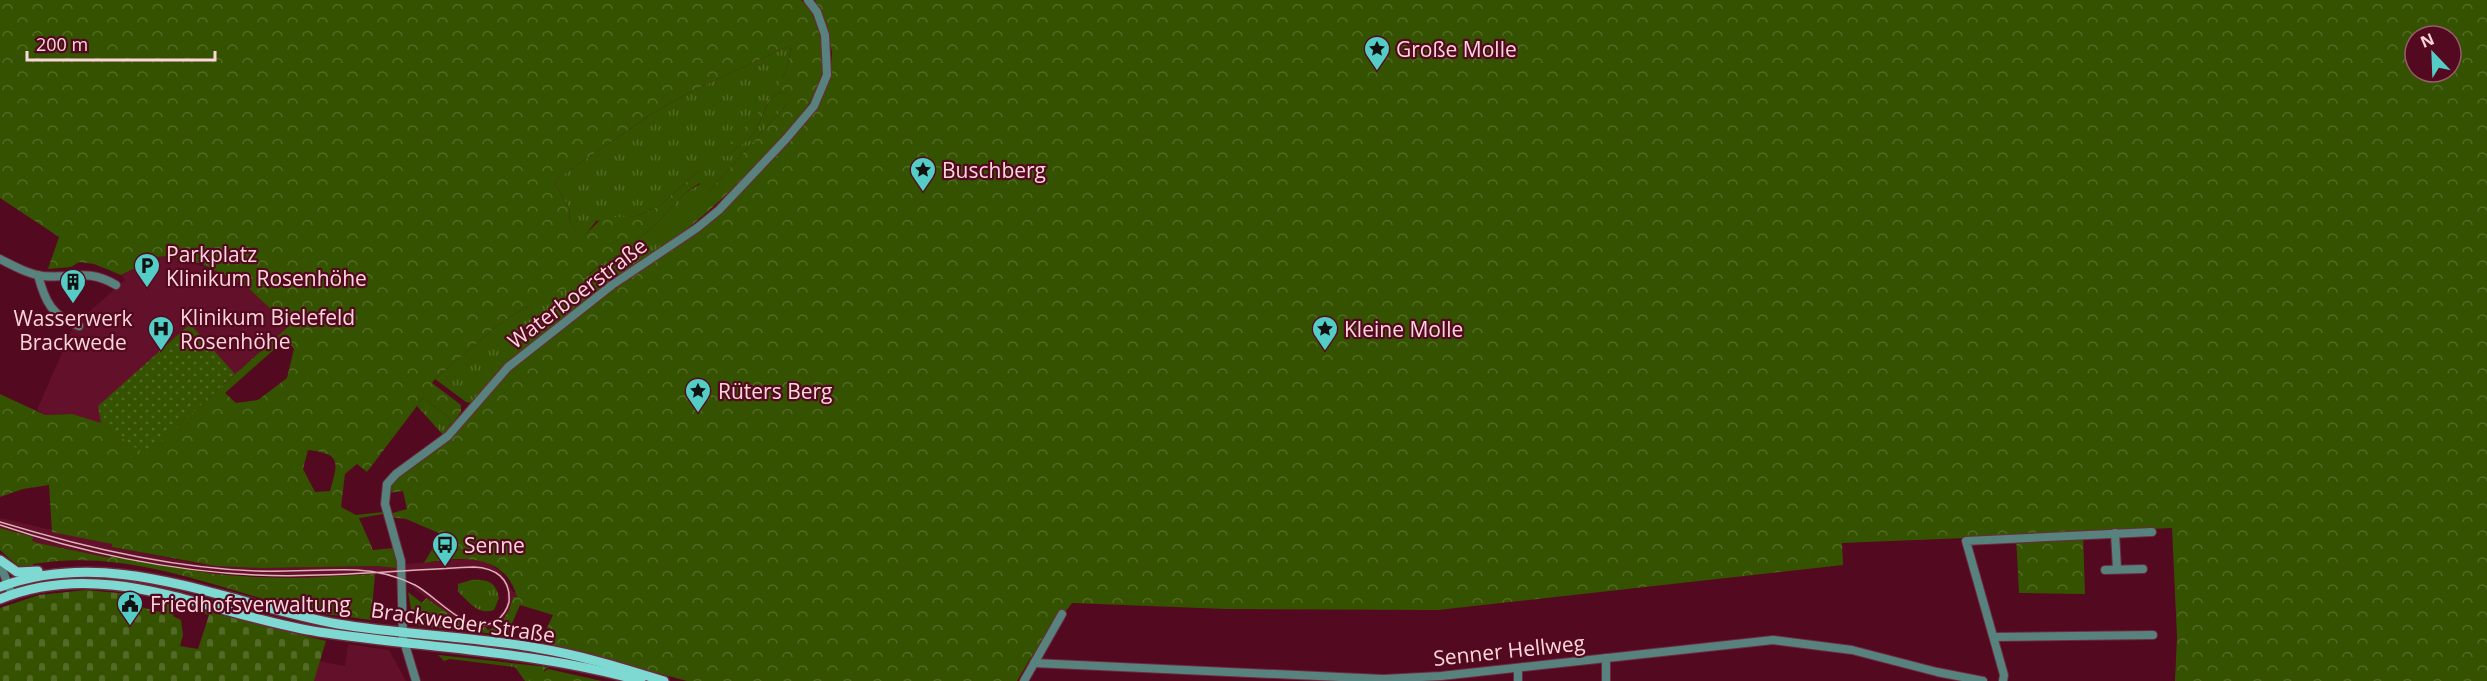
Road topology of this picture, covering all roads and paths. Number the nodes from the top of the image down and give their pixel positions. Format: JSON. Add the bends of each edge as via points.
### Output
{"nodes":[{"id":1,"x":807,"y":0,"type":"edge"},
{"id":2,"x":0,"y":259,"type":"edge"},
{"id":3,"x":38,"y":275,"type":"junction"},
{"id":4,"x":116,"y":285,"type":"dead end"},
{"id":5,"x":79,"y":326,"type":"dead end"},
{"id":6,"x":2152,"y":532,"type":"dead end"},
{"id":7,"x":2115,"y":533,"type":"junction"},
{"id":8,"x":0,"y":560,"type":"edge"},
{"id":9,"x":0,"y":564,"type":"edge"},
{"id":10,"x":2117,"y":569,"type":"junction"},
{"id":11,"x":2143,"y":569,"type":"dead end"},
{"id":12,"x":2104,"y":570,"type":"dead end"},
{"id":13,"x":96,"y":571,"type":"junction"},
{"id":14,"x":4,"y":592,"type":"edge"},
{"id":15,"x":1062,"y":614,"type":"dead end"},
{"id":16,"x":403,"y":632,"type":"junction"},
{"id":17,"x":2153,"y":635,"type":"dead end"},
{"id":18,"x":1994,"y":638,"type":"junction"},
{"id":19,"x":404,"y":643,"type":"junction"},
{"id":20,"x":1606,"y":658,"type":"junction"},
{"id":21,"x":1034,"y":663,"type":"junction"},
{"id":22,"x":1518,"y":668,"type":"junction"},
{"id":23,"x":1937,"y":677,"type":"edge"},
{"id":24,"x":1441,"y":679,"type":"edge"},
{"id":25,"x":1383,"y":680,"type":"edge"},
{"id":26,"x":416,"y":681,"type":"edge"},
{"id":27,"x":641,"y":681,"type":"edge"},
{"id":28,"x":664,"y":681,"type":"edge"},
{"id":29,"x":1024,"y":681,"type":"edge"},
{"id":30,"x":1518,"y":681,"type":"edge"},
{"id":31,"x":1606,"y":681,"type":"edge"},
{"id":32,"x":1983,"y":681,"type":"edge"},
{"id":33,"x":2003,"y":681,"type":"edge"}],
"edges":[{"from":1,"to":16,"type":"street","name":"Waterboerstraße","via":[[817,12],[825,35],[827,75],[814,106],[786,139],[719,210],[612,285],[508,367],[441,442],[390,480],[385,489],[385,504],[400,557]]},
{"from":2,"to":3,"type":"street"},
{"from":3,"to":4,"type":"street","via":[[84,273]]},
{"from":3,"to":5,"type":"street","via":[[52,311]]},
{"from":6,"to":7,"type":"street"},
{"from":7,"to":10,"type":"street"},
{"from":7,"to":18,"type":"street","via":[[1966,541]]},
{"from":8,"to":13,"type":"main road","via":[[17,572],[73,566]]},
{"from":9,"to":14,"type":"street"},
{"from":10,"to":11,"type":"street"},
{"from":10,"to":12,"type":"street"},
{"from":13,"to":14,"type":"main road","name":"Brackweder Straße","via":[[54,573]]},
{"from":13,"to":16,"type":"main road","name":"Brackweder Straße","via":[[155,578],[308,618]]},
{"from":14,"to":19,"type":"main road","name":"Brackweder Straße","via":[[60,585],[117,585],[290,626]]},
{"from":15,"to":21,"type":"street"},
{"from":16,"to":19,"type":"street","name":"Waterboerstraße"},
{"from":16,"to":28,"type":"main road","name":"Brackweder Straße","via":[[538,648]]},
{"from":17,"to":18,"type":"street"},
{"from":18,"to":33,"type":"street"},
{"from":19,"to":26,"type":"street","name":"Waterboerstraße"},
{"from":19,"to":27,"type":"main road","name":"Brackweder Straße","via":[[562,661]]},
{"from":20,"to":22,"type":"street","name":"Senner Hellweg"},
{"from":20,"to":23,"type":"street","name":"Senner Hellweg","via":[[1773,640],[1852,651]]},
{"from":20,"to":31,"type":"street"},
{"from":21,"to":25,"type":"street","name":"Senner Hellweg"},
{"from":21,"to":29,"type":"street"},
{"from":22,"to":24,"type":"street","name":"Senner Hellweg"},
{"from":22,"to":30,"type":"street"},
{"from":23,"to":32,"type":"street","name":"Senner Hellweg"},
{"from":24,"to":25,"type":"street","name":"Senner Hellweg"}]}
